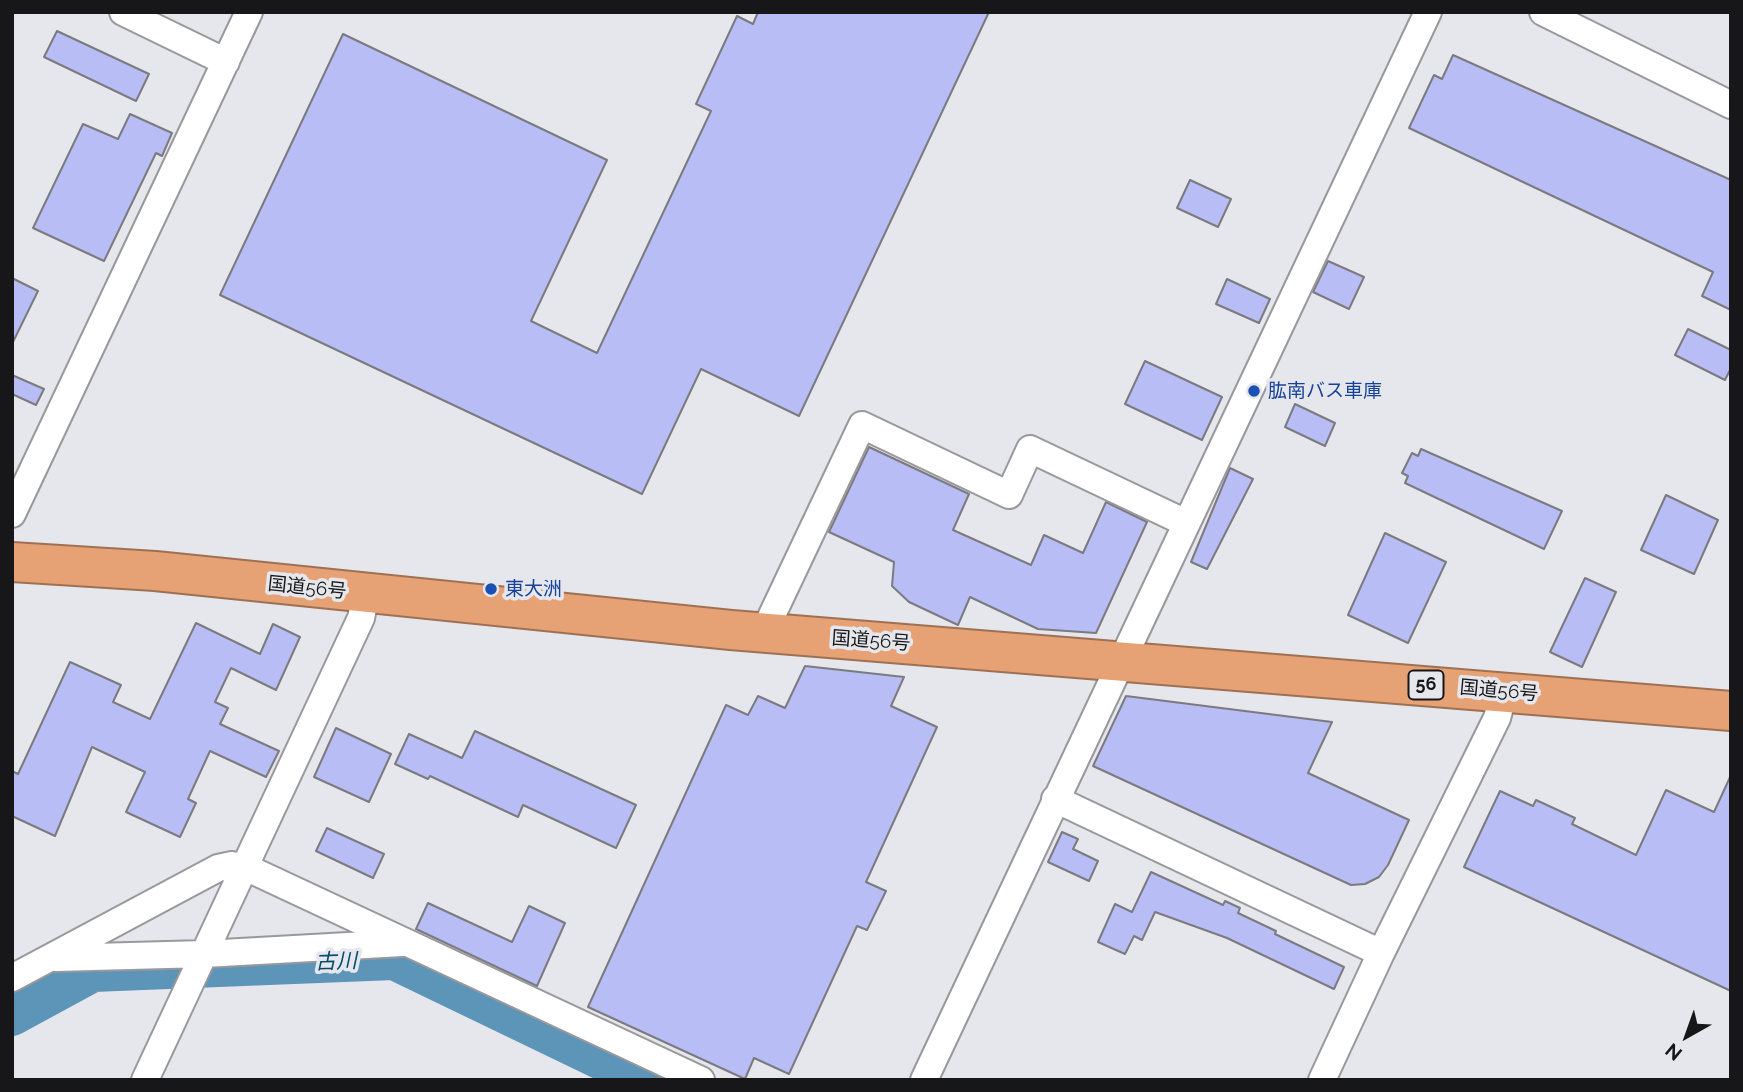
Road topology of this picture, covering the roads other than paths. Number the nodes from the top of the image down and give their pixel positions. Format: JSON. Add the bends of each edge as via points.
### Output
{"nodes":[{"id":1,"x":122,"y":12,"type":"edge"},
{"id":2,"x":249,"y":12,"type":"edge"},
{"id":3,"x":1428,"y":12,"type":"edge"},
{"id":4,"x":1543,"y":12,"type":"edge"},
{"id":5,"x":226,"y":62,"type":"junction"},
{"id":6,"x":1731,"y":106,"type":"edge"},
{"id":7,"x":12,"y":514,"type":"edge"},
{"id":8,"x":1186,"y":523,"type":"junction"},
{"id":9,"x":12,"y":562,"type":"edge"},
{"id":10,"x":366,"y":594,"type":"junction"},
{"id":11,"x":764,"y":632,"type":"junction"},
{"id":12,"x":1120,"y":660,"type":"junction"},
{"id":13,"x":1504,"y":692,"type":"junction"},
{"id":14,"x":1731,"y":710,"type":"edge"},
{"id":15,"x":1055,"y":799,"type":"junction"},
{"id":16,"x":244,"y":867,"type":"junction"},
{"id":17,"x":407,"y":943,"type":"junction"},
{"id":18,"x":1381,"y":953,"type":"junction"},
{"id":19,"x":204,"y":954,"type":"junction"},
{"id":20,"x":51,"y":958,"type":"junction"},
{"id":21,"x":12,"y":978,"type":"edge"},
{"id":22,"x":145,"y":1080,"type":"edge"},
{"id":23,"x":701,"y":1080,"type":"edge"},
{"id":24,"x":924,"y":1080,"type":"edge"},
{"id":25,"x":1322,"y":1080,"type":"edge"}],
"edges":[{"from":1,"to":5,"type":"street"},
{"from":2,"to":5,"type":"street"},
{"from":3,"to":8,"type":"street"},
{"from":4,"to":6,"type":"street"},
{"from":5,"to":7,"type":"street"},
{"from":8,"to":11,"type":"street","via":[[1030,449],[1009,495],[862,425]]},
{"from":8,"to":12,"type":"street"},
{"from":9,"to":10,"type":"highway","name":"国道56号","number":"56","via":[[155,571]]},
{"from":10,"to":11,"type":"highway","name":"国道56号","number":"56"},
{"from":10,"to":16,"type":"street","via":[[361,618]]},
{"from":11,"to":12,"type":"highway","name":"国道56号","number":"56"},
{"from":12,"to":13,"type":"highway","name":"国道56号","number":"56"},
{"from":12,"to":15,"type":"street"},
{"from":13,"to":14,"type":"highway","name":"国道56号","number":"56"},
{"from":13,"to":18,"type":"street","via":[[1497,718]]},
{"from":15,"to":18,"type":"street"},
{"from":15,"to":24,"type":"street"},
{"from":16,"to":17,"type":"street"},
{"from":16,"to":19,"type":"street"},
{"from":16,"to":20,"type":"street","via":[[218,868]]},
{"from":17,"to":19,"type":"street"},
{"from":17,"to":23,"type":"street"},
{"from":18,"to":25,"type":"street"},
{"from":19,"to":20,"type":"street"},
{"from":19,"to":22,"type":"street"},
{"from":20,"to":21,"type":"street"}]}
